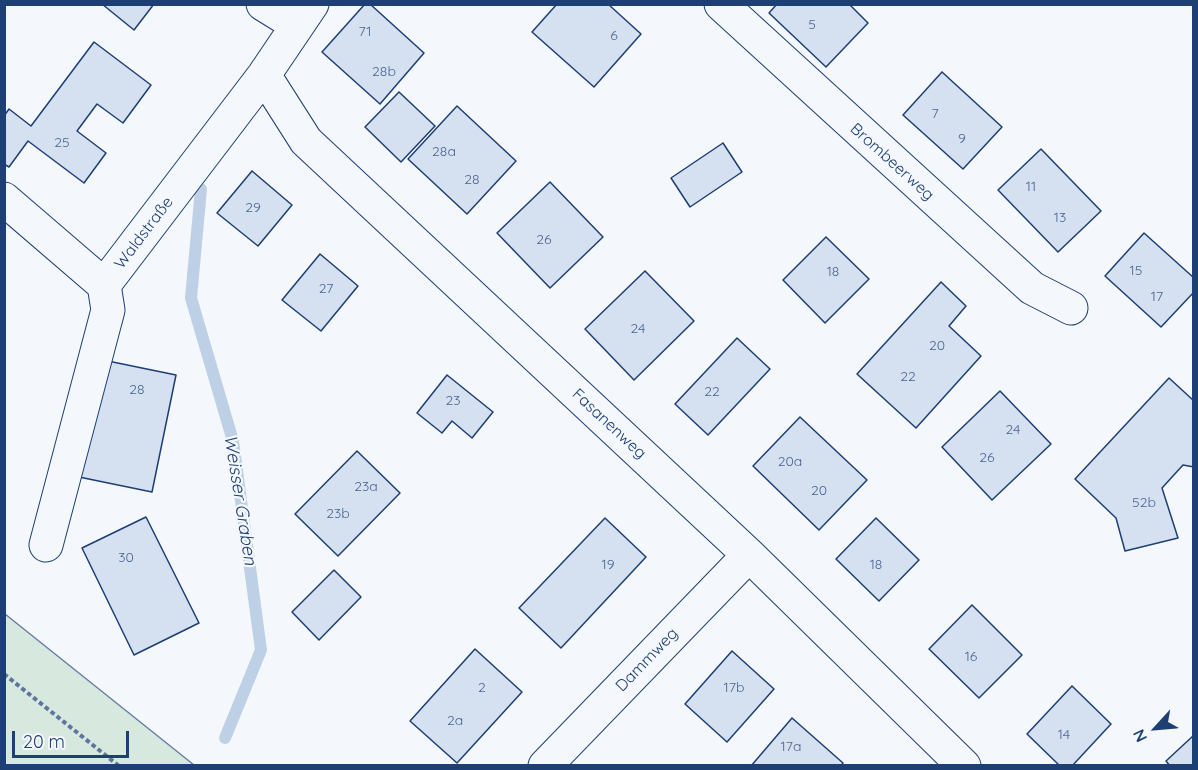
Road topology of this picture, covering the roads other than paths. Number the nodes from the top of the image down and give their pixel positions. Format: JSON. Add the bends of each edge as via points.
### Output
{"nodes":[{"id":1,"x":263,"y":4,"type":"edge"},
{"id":2,"x":721,"y":4,"type":"edge"},
{"id":3,"x":305,"y":15,"type":"edge"},
{"id":4,"x":264,"y":75,"type":"junction"},
{"id":5,"x":4,"y":199,"type":"edge"},
{"id":6,"x":104,"y":285,"type":"junction"},
{"id":7,"x":1071,"y":308,"type":"dead end"},
{"id":8,"x":46,"y":545,"type":"dead end"},
{"id":9,"x":749,"y":555,"type":"junction"},
{"id":10,"x":545,"y":765,"type":"edge"},
{"id":11,"x":964,"y":765,"type":"edge"}],
"edges":[{"from":1,"to":3,"type":"street"},
{"from":2,"to":7,"type":"street","name":"Brombeerweg","via":[[1032,288]]},
{"from":3,"to":4,"type":"street","name":"Waldstraße"},
{"from":4,"to":6,"type":"street","name":"Waldstraße"},
{"from":4,"to":9,"type":"street","name":"Fasanenweg","via":[[306,141]]},
{"from":5,"to":6,"type":"street","name":"Waldstraße"},
{"from":6,"to":8,"type":"street","via":[[108,310]]},
{"from":9,"to":10,"type":"street","name":"Dammweg"},
{"from":9,"to":11,"type":"street","name":"Fasanenweg"}]}
